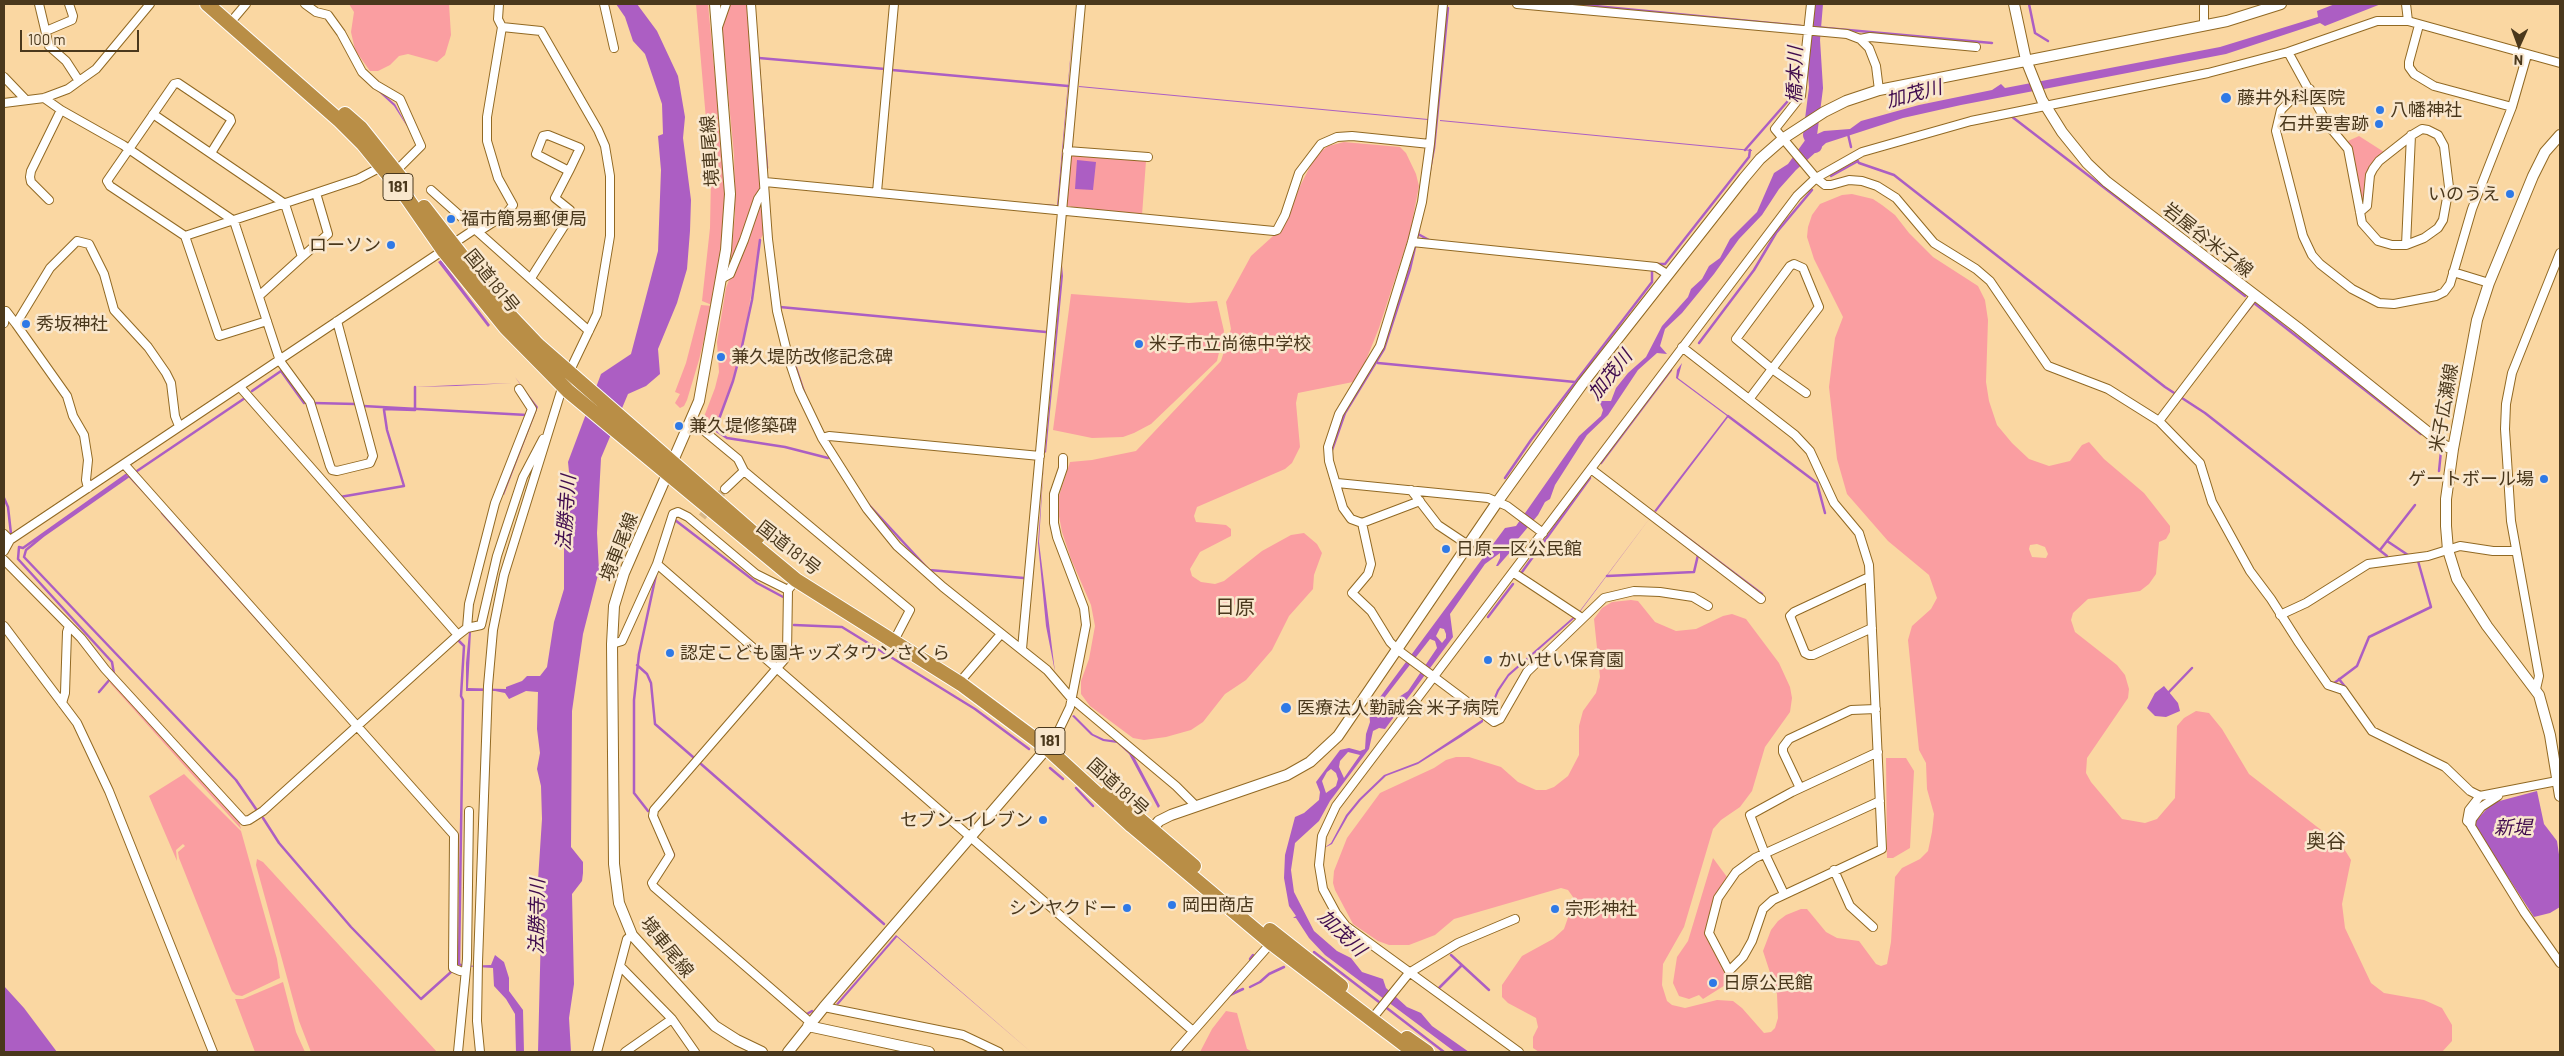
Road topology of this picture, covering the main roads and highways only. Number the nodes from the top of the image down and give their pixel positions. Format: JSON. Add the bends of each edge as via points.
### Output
{"nodes":[{"id":1,"x":207,"y":4,"type":"edge"},
{"id":2,"x":220,"y":4,"type":"edge"},
{"id":3,"x":715,"y":4,"type":"edge"},
{"id":4,"x":2014,"y":4,"type":"edge"},
{"id":5,"x":2281,"y":4,"type":"edge"},
{"id":6,"x":2026,"y":60,"type":"junction"},
{"id":7,"x":2560,"y":135,"type":"edge"},
{"id":8,"x":388,"y":168,"type":"junction"},
{"id":9,"x":2453,"y":449,"type":"junction"},
{"id":10,"x":670,"y":468,"type":"junction"},
{"id":11,"x":1049,"y":745,"type":"junction"},
{"id":12,"x":2560,"y":796,"type":"edge"},
{"id":13,"x":1149,"y":833,"type":"junction"},
{"id":14,"x":1377,"y":1015,"type":"junction"},
{"id":15,"x":809,"y":1025,"type":"junction"},
{"id":16,"x":762,"y":1052,"type":"edge"},
{"id":17,"x":788,"y":1052,"type":"edge"},
{"id":18,"x":929,"y":1052,"type":"edge"},
{"id":19,"x":1414,"y":1052,"type":"edge"},
{"id":20,"x":1427,"y":1052,"type":"edge"}],
"edges":[{"from":1,"to":8,"type":"highway","name":"国道181号","number":"181","via":[[340,121]]},
{"from":2,"to":8,"type":"highway","name":"国道181号","number":"181","via":[[361,128]]},
{"from":3,"to":10,"type":"main road","name":"境車尾線","via":[[730,194],[726,250],[704,384],[692,421]]},
{"from":4,"to":6,"type":"main road","name":"岩屋谷米子線"},
{"from":5,"to":6,"type":"main road","via":[[2204,26]]},
{"from":6,"to":9,"type":"main road","name":"岩屋谷米子線","via":[[2043,103],[2062,132],[2107,182],[2298,328],[2445,446]]},
{"from":6,"to":13,"type":"main road","via":[[1880,90],[1846,101],[1805,123],[1760,159],[1583,384],[1503,504],[1468,545],[1401,652],[1338,736],[1310,762],[1287,775],[1159,821]]},
{"from":7,"to":9,"type":"main road","name":"米子広瀬線","via":[[2533,176],[2489,283],[2477,320]]},
{"from":8,"to":10,"type":"highway","name":"国道181号","number":"181","via":[[407,198],[506,328]]},
{"from":9,"to":12,"type":"main road","name":"米子広瀬線","via":[[2446,499],[2448,550],[2458,579],[2487,626],[2536,689],[2550,735]]},
{"from":10,"to":11,"type":"highway","name":"国道181号","number":"181","via":[[789,563],[1024,718]]},
{"from":10,"to":11,"type":"highway","name":"国道181号","number":"181","via":[[792,585],[961,684]]},
{"from":10,"to":16,"type":"main road","name":"境車尾線","via":[[624,573],[614,606],[614,864],[617,896],[632,935],[715,1026]]},
{"from":11,"to":13,"type":"highway","name":"国道181号","number":"181"},
{"from":11,"to":15,"type":"main road"},
{"from":13,"to":14,"type":"highway","name":"国道181号","number":"181"},
{"from":13,"to":14,"type":"highway","name":"国道181号","number":"181","via":[[1271,943]]},
{"from":14,"to":19,"type":"highway","name":"国道181号","number":"181"},
{"from":14,"to":20,"type":"highway","name":"国道181号","number":"181"},
{"from":15,"to":17,"type":"main road"},
{"from":15,"to":18,"type":"main road"}]}
